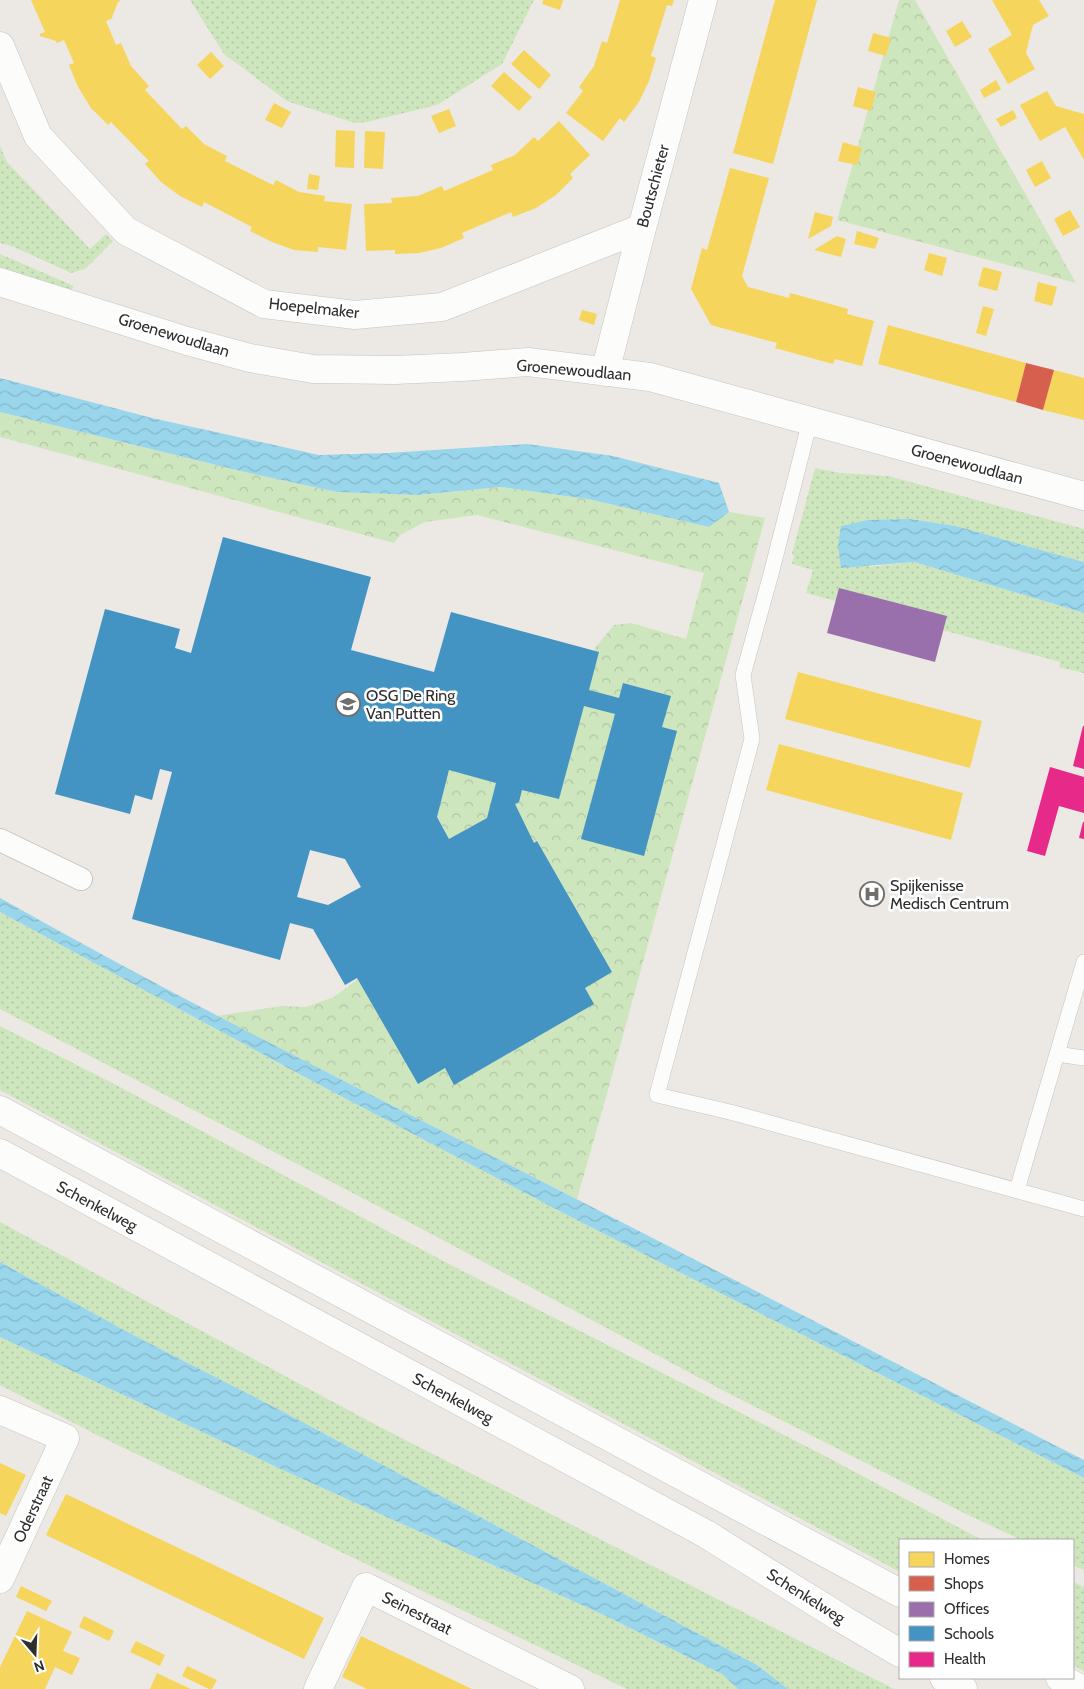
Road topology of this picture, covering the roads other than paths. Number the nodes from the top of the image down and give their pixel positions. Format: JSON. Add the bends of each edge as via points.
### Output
{"nodes":[{"id":1,"x":703,"y":0,"type":"edge"},
{"id":2,"x":0,"y":46,"type":"edge"},
{"id":3,"x":642,"y":228,"type":"junction"},
{"id":4,"x":0,"y":282,"type":"edge"},
{"id":5,"x":605,"y":372,"type":"junction"},
{"id":6,"x":810,"y":421,"type":"junction"},
{"id":7,"x":1084,"y":496,"type":"edge"},
{"id":8,"x":0,"y":840,"type":"edge"},
{"id":9,"x":81,"y":878,"type":"dead end"},
{"id":10,"x":1084,"y":962,"type":"edge"},
{"id":11,"x":1057,"y":1054,"type":"junction"},
{"id":12,"x":1084,"y":1058,"type":"edge"},
{"id":13,"x":0,"y":1110,"type":"edge"},
{"id":14,"x":0,"y":1154,"type":"edge"},
{"id":15,"x":1017,"y":1190,"type":"junction"},
{"id":16,"x":1084,"y":1209,"type":"edge"},
{"id":17,"x":0,"y":1410,"type":"edge"},
{"id":18,"x":0,"y":1580,"type":"edge"},
{"id":19,"x":899,"y":1592,"type":"edge"},
{"id":20,"x":899,"y":1651,"type":"edge"},
{"id":21,"x":946,"y":1679,"type":"edge"},
{"id":22,"x":1062,"y":1679,"type":"edge"},
{"id":23,"x":318,"y":1689,"type":"edge"},
{"id":24,"x":570,"y":1689,"type":"edge"},
{"id":25,"x":963,"y":1689,"type":"edge"},
{"id":26,"x":1081,"y":1689,"type":"edge"}],
"edges":[{"from":1,"to":3,"type":"street","name":"Boutschieter"},
{"from":2,"to":3,"type":"street","name":"Hoepelmaker","via":[[38,136],[126,231],[264,304],[355,315],[442,307]]},
{"from":3,"to":5,"type":"street","name":"Boutschieter"},
{"from":4,"to":5,"type":"street","name":"Groenewoudlaan","via":[[187,341],[250,358],[313,369],[395,370],[528,362]]},
{"from":5,"to":6,"type":"street","name":"Groenewoudlaan","via":[[650,376]]},
{"from":6,"to":7,"type":"street","name":"Groenewoudlaan"},
{"from":6,"to":15,"type":"lane","via":[[743,675],[752,740],[656,1095]]},
{"from":8,"to":9,"type":"street"},
{"from":10,"to":11,"type":"lane"},
{"from":11,"to":12,"type":"lane"},
{"from":11,"to":15,"type":"lane"},
{"from":13,"to":19,"type":"street"},
{"from":14,"to":20,"type":"street","name":"Schenkelweg","via":[[706,1534]]},
{"from":15,"to":16,"type":"lane"},
{"from":17,"to":18,"type":"street","name":"Oderstraat","via":[[65,1438]]},
{"from":21,"to":25,"type":"street"},
{"from":22,"to":26,"type":"street"},
{"from":23,"to":24,"type":"street","name":"Seinestraat","via":[[366,1587]]}]}
